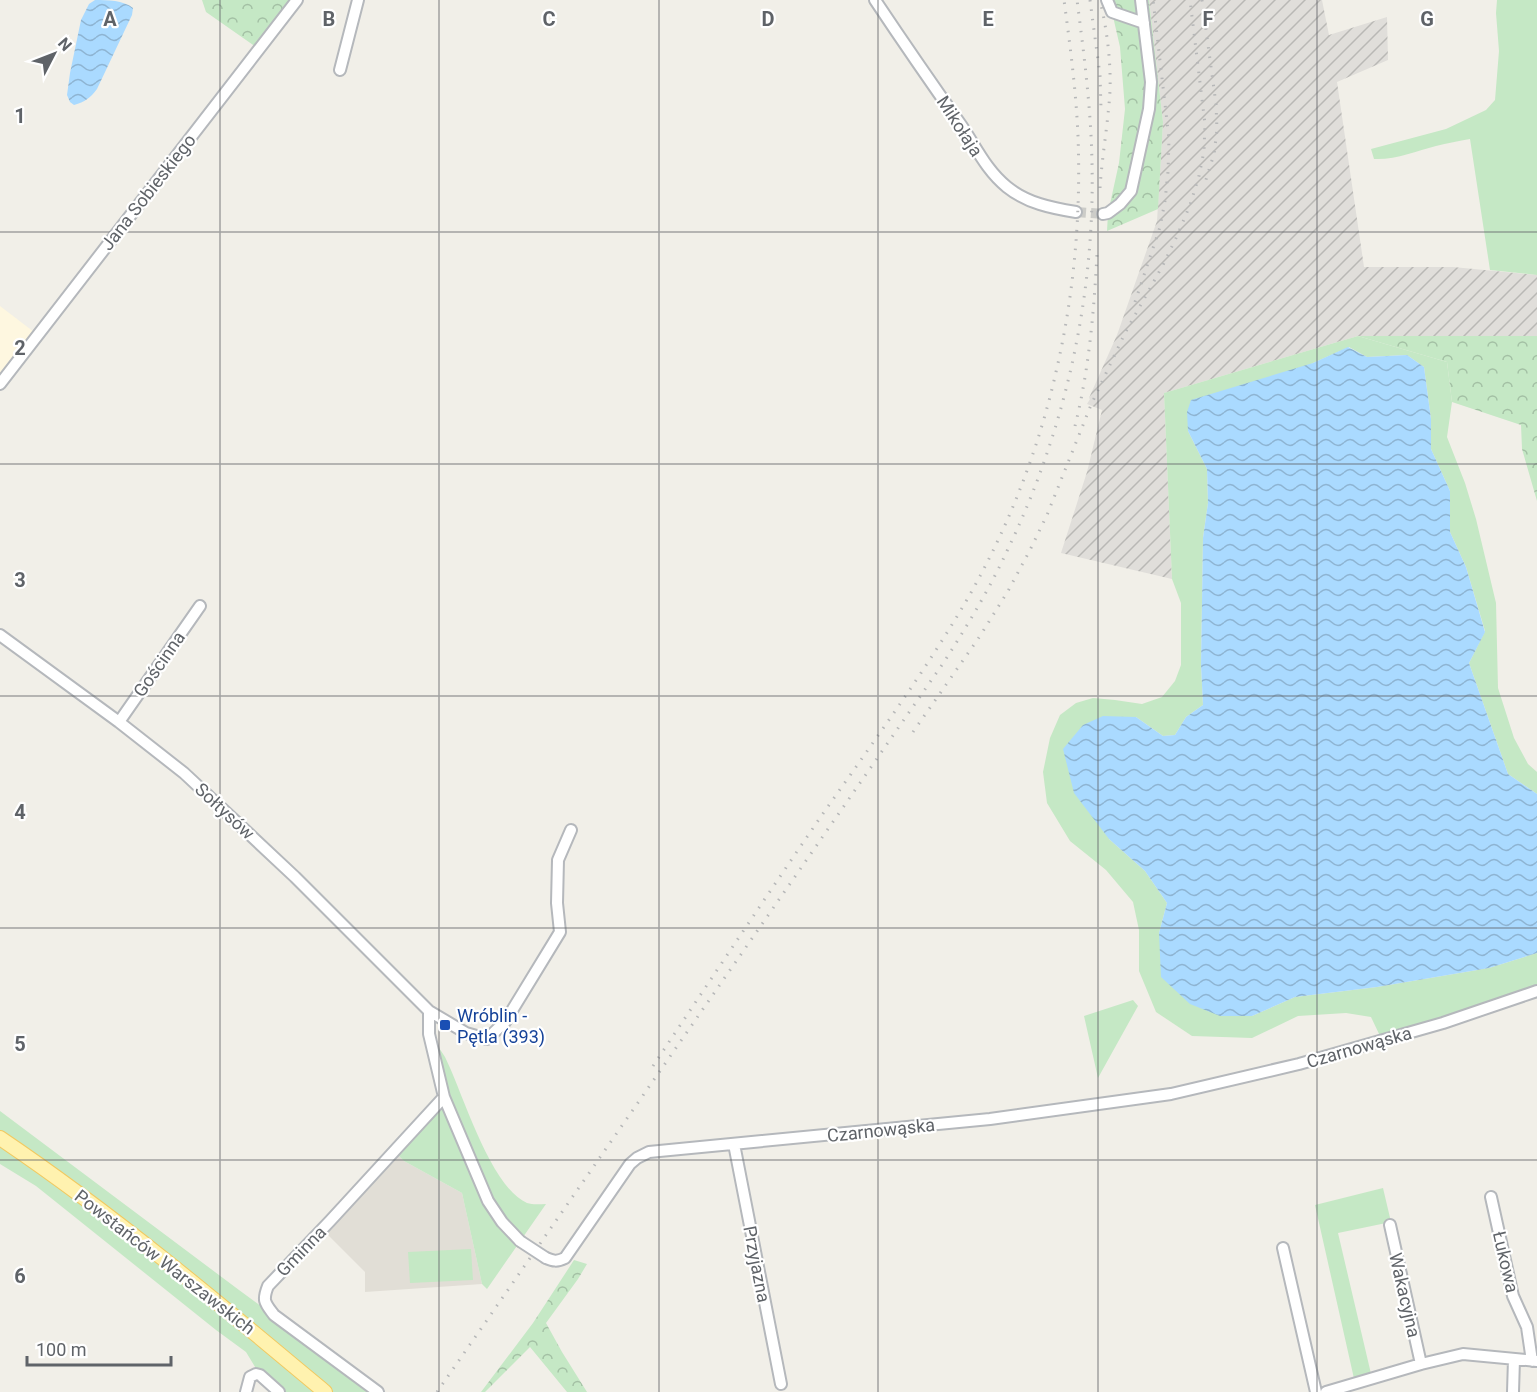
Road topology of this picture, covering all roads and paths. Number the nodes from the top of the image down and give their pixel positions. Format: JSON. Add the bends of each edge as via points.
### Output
{"nodes":[{"id":1,"x":297,"y":0,"type":"edge"},
{"id":2,"x":358,"y":0,"type":"edge"},
{"id":3,"x":875,"y":0,"type":"edge"},
{"id":4,"x":1107,"y":0,"type":"edge"},
{"id":5,"x":1141,"y":0,"type":"edge"},
{"id":6,"x":1143,"y":23,"type":"junction"},
{"id":7,"x":340,"y":70,"type":"dead end"},
{"id":8,"x":1076,"y":212,"type":"tunnel mouth"},
{"id":9,"x":1103,"y":214,"type":"tunnel mouth"},
{"id":10,"x":0,"y":384,"type":"edge"},
{"id":11,"x":200,"y":606,"type":"dead end"},
{"id":12,"x":0,"y":635,"type":"edge"},
{"id":13,"x":119,"y":722,"type":"junction"},
{"id":14,"x":571,"y":830,"type":"dead end"},
{"id":15,"x":1537,"y":991,"type":"edge"},
{"id":16,"x":429,"y":1011,"type":"junction"},
{"id":17,"x":444,"y":1096,"type":"junction"},
{"id":18,"x":0,"y":1138,"type":"edge"},
{"id":19,"x":734,"y":1144,"type":"junction"},
{"id":20,"x":1491,"y":1197,"type":"dead end"},
{"id":21,"x":1390,"y":1226,"type":"dead end"},
{"id":22,"x":1283,"y":1248,"type":"dead end"},
{"id":23,"x":1514,"y":1359,"type":"junction"},
{"id":24,"x":1534,"y":1361,"type":"edge"},
{"id":25,"x":1421,"y":1364,"type":"junction"},
{"id":26,"x":781,"y":1384,"type":"dead end"},
{"id":27,"x":246,"y":1392,"type":"edge"},
{"id":28,"x":279,"y":1392,"type":"edge"},
{"id":29,"x":325,"y":1392,"type":"edge"},
{"id":30,"x":378,"y":1392,"type":"edge"},
{"id":31,"x":1316,"y":1392,"type":"edge"},
{"id":32,"x":1326,"y":1392,"type":"edge"},
{"id":33,"x":1513,"y":1392,"type":"edge"}],
"edges":[{"from":1,"to":10,"type":"street","name":"Jana Sobieskiego"},
{"from":2,"to":7,"type":"street"},
{"from":3,"to":8,"type":"street","name":"Mikołaja","via":[[990,171],[1021,196],[1049,208]]},
{"from":4,"to":6,"type":"street","via":[[1112,12]]},
{"from":5,"to":6,"type":"street"},
{"from":6,"to":9,"type":"street","via":[[1151,82],[1149,109],[1131,191],[1120,204]]},
{"from":11,"to":13,"type":"street","name":"Gościnna"},
{"from":12,"to":13,"type":"street","name":"Sołtysów"},
{"from":13,"to":16,"type":"street","name":"Sołtysów","via":[[184,773]]},
{"from":14,"to":16,"type":"street","name":"Sołtysów","via":[[558,860],[560,932],[505,1023],[487,1039],[466,1033]]},
{"from":15,"to":19,"type":"street","name":"Czarnowąska","via":[[1454,1020],[1299,1064],[1171,1094],[990,1119]]},
{"from":16,"to":17,"type":"street","name":"Czarnowąska","via":[[429,1034]]},
{"from":17,"to":19,"type":"street","name":"Czarnowąska","bridge":true,"via":[[488,1201],[520,1241],[554,1262],[565,1258],[637,1158],[649,1152]]},
{"from":17,"to":30,"type":"street","name":"Gminna","via":[[268,1286],[264,1295],[274,1316]]},
{"from":18,"to":29,"type":"main road","name":"Powstańców Warszawskich","via":[[198,1287]]},
{"from":19,"to":26,"type":"street","name":"Przyjazna"},
{"from":20,"to":24,"type":"street","name":"Łukowa","via":[[1513,1296],[1527,1327]]},
{"from":21,"to":25,"type":"street","name":"Wakacyjna"},
{"from":22,"to":31,"type":"street"},
{"from":23,"to":24,"type":"street"},
{"from":23,"to":25,"type":"street","via":[[1462,1354]]},
{"from":23,"to":33,"type":"street"},
{"from":25,"to":32,"type":"street"},
{"from":27,"to":28,"type":"street","via":[[250,1377],[256,1374]]}]}
